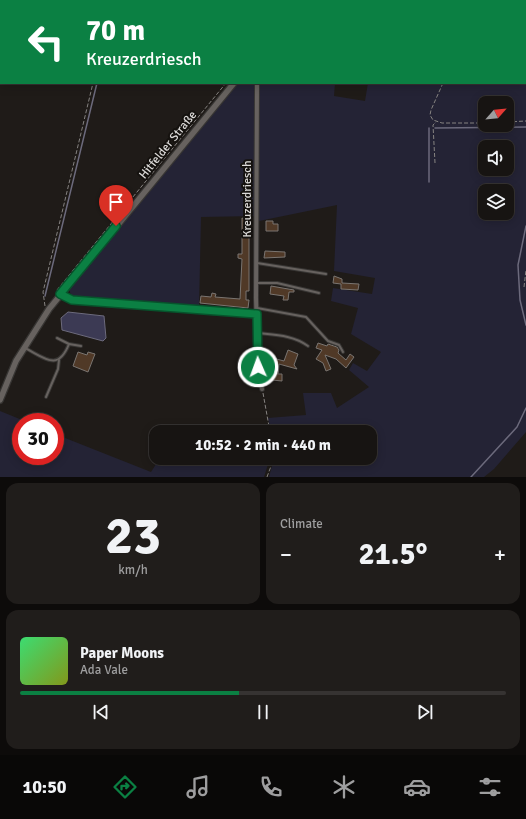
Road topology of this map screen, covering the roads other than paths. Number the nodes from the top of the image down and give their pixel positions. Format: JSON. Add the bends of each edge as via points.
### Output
{"nodes":[{"id":1,"x":233,"y":84,"type":"edge"},
{"id":2,"x":257,"y":84,"type":"edge"},
{"id":3,"x":257,"y":263,"type":"junction"},
{"id":4,"x":326,"y":274,"type":"dead end"},
{"id":5,"x":257,"y":283,"type":"junction"},
{"id":6,"x":319,"y":293,"type":"dead end"},
{"id":7,"x":57,"y":294,"type":"junction"},
{"id":8,"x":257,"y":308,"type":"junction"},
{"id":9,"x":257,"y":314,"type":"junction"},
{"id":10,"x":257,"y":333,"type":"junction"},
{"id":11,"x":57,"y":338,"type":"dead end"},
{"id":12,"x":69,"y":344,"type":"junction"},
{"id":13,"x":82,"y":346,"type":"dead end"},
{"id":14,"x":308,"y":346,"type":"dead end"},
{"id":15,"x":24,"y":348,"type":"junction"},
{"id":16,"x":343,"y":352,"type":"dead end"},
{"id":17,"x":59,"y":360,"type":"junction"},
{"id":18,"x":262,"y":389,"type":"road end"},
{"id":19,"x":46,"y":397,"type":"dead end"},
{"id":20,"x":0,"y":400,"type":"edge"}],
"edges":[{"from":1,"to":7,"type":"main road","name":"Hitfelder Straße"},
{"from":2,"to":3,"type":"street","name":"Kreuzerdriesch"},
{"from":3,"to":4,"type":"lane"},
{"from":3,"to":5,"type":"street","name":"Kreuzerdriesch"},
{"from":5,"to":6,"type":"lane","via":[[278,283]]},
{"from":5,"to":8,"type":"street","name":"Kreuzerdriesch"},
{"from":7,"to":9,"type":"street","via":[[72,300]]},
{"from":7,"to":15,"type":"main road","name":"Hitfelder Straße"},
{"from":8,"to":9,"type":"street","name":"Kreuzerdriesch"},
{"from":8,"to":16,"type":"lane","via":[[306,318],[328,341],[339,345]]},
{"from":9,"to":10,"type":"street","name":"Kreuzerdriesch"},
{"from":10,"to":14,"type":"lane","via":[[291,337]]},
{"from":10,"to":18,"type":"street","name":"Kreuzerdriesch","via":[[258,367]]},
{"from":11,"to":12,"type":"lane"},
{"from":12,"to":13,"type":"lane"},
{"from":12,"to":17,"type":"lane"},
{"from":15,"to":17,"type":"lane","via":[[50,361]]},
{"from":15,"to":20,"type":"main road","name":"Hitfelder Straße"},
{"from":17,"to":19,"type":"lane","via":[[58,369]]}]}
